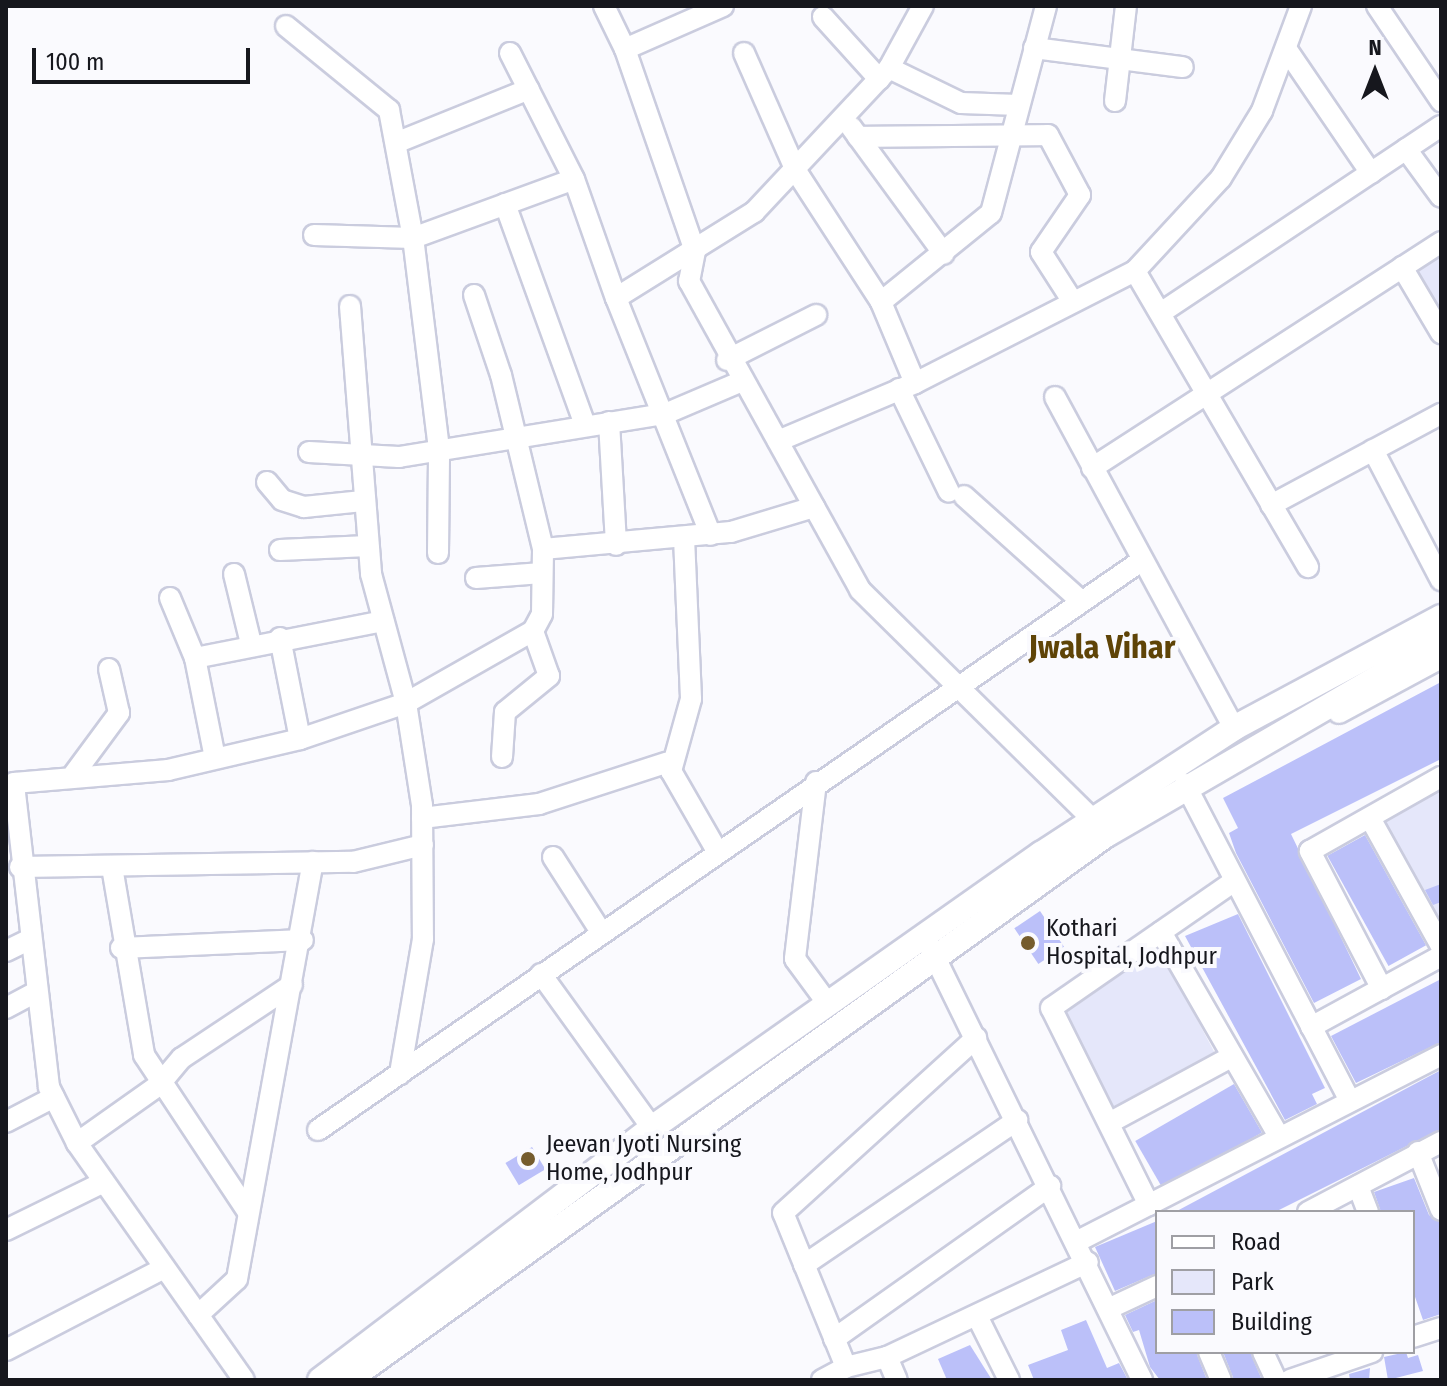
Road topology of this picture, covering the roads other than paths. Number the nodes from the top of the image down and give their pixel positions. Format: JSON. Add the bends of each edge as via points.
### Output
{"nodes":[{"id":1,"x":604,"y":6,"type":"edge"},
{"id":2,"x":723,"y":6,"type":"edge"},
{"id":3,"x":923,"y":6,"type":"edge"},
{"id":4,"x":1046,"y":6,"type":"edge"},
{"id":5,"x":1126,"y":6,"type":"edge"},
{"id":6,"x":1301,"y":6,"type":"edge"},
{"id":7,"x":1377,"y":6,"type":"edge"},
{"id":8,"x":823,"y":17,"type":"dead end"},
{"id":9,"x":286,"y":26,"type":"dead end"},
{"id":10,"x":1034,"y":48,"type":"junction"},
{"id":11,"x":625,"y":49,"type":"junction"},
{"id":12,"x":510,"y":53,"type":"dead end"},
{"id":13,"x":744,"y":53,"type":"dead end"},
{"id":14,"x":1291,"y":54,"type":"junction"},
{"id":15,"x":1118,"y":59,"type":"junction"},
{"id":16,"x":1183,"y":67,"type":"dead end"},
{"id":17,"x":884,"y":73,"type":"junction"},
{"id":18,"x":529,"y":89,"type":"junction"},
{"id":19,"x":1115,"y":101,"type":"dead end"},
{"id":20,"x":1441,"y":101,"type":"edge"},
{"id":21,"x":1019,"y":105,"type":"junction"},
{"id":22,"x":845,"y":117,"type":"junction"},
{"id":23,"x":1441,"y":126,"type":"edge"},
{"id":24,"x":1014,"y":132,"type":"junction"},
{"id":25,"x":858,"y":137,"type":"junction"},
{"id":26,"x":398,"y":142,"type":"junction"},
{"id":27,"x":1406,"y":149,"type":"junction"},
{"id":28,"x":796,"y":171,"type":"junction"},
{"id":29,"x":1371,"y":173,"type":"junction"},
{"id":30,"x":574,"y":179,"type":"junction"},
{"id":31,"x":1441,"y":197,"type":"edge"},
{"id":32,"x":505,"y":204,"type":"junction"},
{"id":33,"x":314,"y":235,"type":"dead end"},
{"id":34,"x":413,"y":238,"type":"junction"},
{"id":35,"x":1441,"y":242,"type":"edge"},
{"id":36,"x":695,"y":251,"type":"junction"},
{"id":37,"x":944,"y":254,"type":"junction"},
{"id":38,"x":1402,"y":267,"type":"junction"},
{"id":39,"x":1143,"y":279,"type":"junction"},
{"id":40,"x":474,"y":295,"type":"dead end"},
{"id":41,"x":616,"y":298,"type":"junction"},
{"id":42,"x":881,"y":302,"type":"junction"},
{"id":43,"x":1073,"y":302,"type":"junction"},
{"id":44,"x":350,"y":306,"type":"dead end"},
{"id":45,"x":1162,"y":312,"type":"junction"},
{"id":46,"x":816,"y":315,"type":"dead end"},
{"id":47,"x":1441,"y":333,"type":"edge"},
{"id":48,"x":727,"y":360,"type":"junction"},
{"id":49,"x":740,"y":382,"type":"junction"},
{"id":50,"x":907,"y":386,"type":"junction"},
{"id":51,"x":1211,"y":395,"type":"junction"},
{"id":52,"x":1055,"y":397,"type":"dead end"},
{"id":53,"x":665,"y":414,"type":"junction"},
{"id":54,"x":1441,"y":414,"type":"edge"},
{"id":55,"x":609,"y":422,"type":"junction"},
{"id":56,"x":585,"y":425,"type":"junction"},
{"id":57,"x":515,"y":434,"type":"junction"},
{"id":58,"x":778,"y":441,"type":"junction"},
{"id":59,"x":439,"y":449,"type":"junction"},
{"id":60,"x":1373,"y":450,"type":"junction"},
{"id":61,"x":309,"y":452,"type":"dead end"},
{"id":62,"x":357,"y":455,"type":"junction"},
{"id":63,"x":1092,"y":468,"type":"junction"},
{"id":64,"x":267,"y":482,"type":"dead end"},
{"id":65,"x":363,"y":501,"type":"junction"},
{"id":66,"x":1271,"y":505,"type":"junction"},
{"id":67,"x":814,"y":507,"type":"junction"},
{"id":68,"x":711,"y":535,"type":"junction"},
{"id":69,"x":684,"y":538,"type":"junction"},
{"id":70,"x":616,"y":545,"type":"junction"},
{"id":71,"x":368,"y":546,"type":"junction"},
{"id":72,"x":543,"y":549,"type":"junction"},
{"id":73,"x":280,"y":550,"type":"dead end"},
{"id":74,"x":438,"y":553,"type":"dead end"},
{"id":75,"x":1141,"y":561,"type":"junction"},
{"id":76,"x":1308,"y":567,"type":"dead end"},
{"id":77,"x":542,"y":573,"type":"junction"},
{"id":78,"x":234,"y":574,"type":"dead end"},
{"id":79,"x":476,"y":578,"type":"dead end"},
{"id":80,"x":1441,"y":580,"type":"edge"},
{"id":81,"x":170,"y":598,"type":"dead end"},
{"id":82,"x":1081,"y":601,"type":"junction"},
{"id":83,"x":1441,"y":617,"type":"edge"},
{"id":84,"x":383,"y":621,"type":"junction"},
{"id":85,"x":533,"y":631,"type":"junction"},
{"id":86,"x":280,"y":638,"type":"junction"},
{"id":87,"x":1441,"y":641,"type":"edge"},
{"id":88,"x":251,"y":644,"type":"junction"},
{"id":89,"x":195,"y":658,"type":"junction"},
{"id":90,"x":1441,"y":658,"type":"edge"},
{"id":91,"x":109,"y":669,"type":"dead end"},
{"id":92,"x":958,"y":683,"type":"junction"},
{"id":93,"x":406,"y":703,"type":"junction"},
{"id":94,"x":1234,"y":728,"type":"junction"},
{"id":95,"x":300,"y":739,"type":"junction"},
{"id":96,"x":502,"y":757,"type":"dead end"},
{"id":97,"x":215,"y":758,"type":"junction"},
{"id":98,"x":74,"y":774,"type":"junction"},
{"id":99,"x":671,"y":774,"type":"junction"},
{"id":100,"x":1441,"y":777,"type":"edge"},
{"id":101,"x":816,"y":782,"type":"junction"},
{"id":102,"x":10,"y":784,"type":"edge"},
{"id":103,"x":1188,"y":789,"type":"junction"},
{"id":104,"x":11,"y":811,"type":"edge"},
{"id":105,"x":1370,"y":818,"type":"junction"},
{"id":106,"x":422,"y":824,"type":"junction"},
{"id":107,"x":1100,"y":827,"type":"junction"},
{"id":108,"x":717,"y":851,"type":"junction"},
{"id":109,"x":553,"y":857,"type":"dead end"},
{"id":110,"x":313,"y":862,"type":"junction"},
{"id":111,"x":20,"y":867,"type":"junction"},
{"id":112,"x":112,"y":867,"type":"junction"},
{"id":113,"x":1233,"y":882,"type":"junction"},
{"id":114,"x":601,"y":932,"type":"junction"},
{"id":115,"x":1161,"y":932,"type":"junction"},
{"id":116,"x":29,"y":940,"type":"junction"},
{"id":117,"x":303,"y":940,"type":"junction"},
{"id":118,"x":1441,"y":946,"type":"edge"},
{"id":119,"x":121,"y":948,"type":"junction"},
{"id":120,"x":932,"y":950,"type":"junction"},
{"id":121,"x":6,"y":951,"type":"edge"},
{"id":122,"x":1441,"y":956,"type":"edge"},
{"id":123,"x":541,"y":974,"type":"junction"},
{"id":124,"x":292,"y":985,"type":"junction"},
{"id":125,"x":1382,"y":989,"type":"junction"},
{"id":126,"x":36,"y":992,"type":"junction"},
{"id":127,"x":828,"y":1004,"type":"junction"},
{"id":128,"x":6,"y":1008,"type":"edge"},
{"id":129,"x":1311,"y":1027,"type":"junction"},
{"id":130,"x":976,"y":1038,"type":"junction"},
{"id":131,"x":1441,"y":1055,"type":"edge"},
{"id":132,"x":1231,"y":1057,"type":"junction"},
{"id":133,"x":400,"y":1074,"type":"junction"},
{"id":134,"x":159,"y":1085,"type":"junction"},
{"id":135,"x":54,"y":1097,"type":"junction"},
{"id":136,"x":1349,"y":1099,"type":"junction"},
{"id":137,"x":1017,"y":1120,"type":"junction"},
{"id":138,"x":6,"y":1122,"type":"edge"},
{"id":139,"x":1109,"y":1123,"type":"junction"},
{"id":140,"x":652,"y":1128,"type":"junction"},
{"id":141,"x":318,"y":1130,"type":"dead end"},
{"id":142,"x":1279,"y":1136,"type":"junction"},
{"id":143,"x":1441,"y":1142,"type":"edge"},
{"id":144,"x":77,"y":1143,"type":"junction"},
{"id":145,"x":1418,"y":1152,"type":"junction"},
{"id":146,"x":104,"y":1182,"type":"junction"},
{"id":147,"x":1050,"y":1186,"type":"junction"},
{"id":148,"x":1358,"y":1186,"type":"junction"},
{"id":149,"x":1149,"y":1205,"type":"junction"},
{"id":150,"x":1312,"y":1210,"type":"edge"},
{"id":151,"x":1367,"y":1210,"type":"edge"},
{"id":152,"x":1441,"y":1210,"type":"edge"},
{"id":153,"x":248,"y":1212,"type":"junction"},
{"id":154,"x":6,"y":1230,"type":"edge"},
{"id":155,"x":1078,"y":1241,"type":"junction"},
{"id":156,"x":1088,"y":1262,"type":"junction"},
{"id":157,"x":804,"y":1265,"type":"junction"},
{"id":158,"x":164,"y":1268,"type":"junction"},
{"id":159,"x":1155,"y":1287,"type":"edge"},
{"id":160,"x":1110,"y":1308,"type":"junction"},
{"id":161,"x":198,"y":1315,"type":"junction"},
{"id":162,"x":977,"y":1316,"type":"junction"},
{"id":163,"x":1441,"y":1328,"type":"edge"},
{"id":164,"x":1415,"y":1334,"type":"edge"},
{"id":165,"x":834,"y":1339,"type":"junction"},
{"id":166,"x":6,"y":1350,"type":"edge"},
{"id":167,"x":1210,"y":1354,"type":"edge"},
{"id":168,"x":1264,"y":1354,"type":"edge"},
{"id":169,"x":1360,"y":1354,"type":"edge"},
{"id":170,"x":887,"y":1357,"type":"junction"},
{"id":171,"x":1322,"y":1360,"type":"edge"},
{"id":172,"x":846,"y":1367,"type":"junction"},
{"id":173,"x":244,"y":1380,"type":"edge"},
{"id":174,"x":320,"y":1380,"type":"edge"},
{"id":175,"x":348,"y":1380,"type":"edge"},
{"id":176,"x":822,"y":1380,"type":"edge"},
{"id":177,"x":897,"y":1380,"type":"edge"},
{"id":178,"x":1009,"y":1380,"type":"edge"},
{"id":179,"x":1142,"y":1380,"type":"edge"},
{"id":180,"x":1221,"y":1380,"type":"edge"},
{"id":181,"x":1276,"y":1380,"type":"edge"},
{"id":182,"x":1290,"y":1380,"type":"edge"}],
"edges":[{"from":1,"to":11,"type":"street"},
{"from":2,"to":11,"type":"street"},
{"from":3,"to":17,"type":"street"},
{"from":4,"to":10,"type":"street"},
{"from":5,"to":15,"type":"street"},
{"from":6,"to":14,"type":"street"},
{"from":7,"to":20,"type":"street"},
{"from":8,"to":17,"type":"street"},
{"from":9,"to":26,"type":"street","via":[[389,110]]},
{"from":10,"to":15,"type":"street"},
{"from":10,"to":21,"type":"street"},
{"from":11,"to":36,"type":"street"},
{"from":12,"to":18,"type":"street"},
{"from":13,"to":28,"type":"street"},
{"from":14,"to":29,"type":"street"},
{"from":14,"to":39,"type":"street","via":[[1221,178]]},
{"from":15,"to":16,"type":"street"},
{"from":15,"to":19,"type":"street"},
{"from":17,"to":21,"type":"street","via":[[961,103]]},
{"from":17,"to":22,"type":"street"},
{"from":18,"to":26,"type":"street"},
{"from":18,"to":30,"type":"street"},
{"from":21,"to":24,"type":"street"},
{"from":22,"to":25,"type":"street"},
{"from":22,"to":28,"type":"street"},
{"from":23,"to":27,"type":"street"},
{"from":24,"to":25,"type":"street"},
{"from":24,"to":37,"type":"street","via":[[991,213]]},
{"from":24,"to":43,"type":"street","via":[[1050,137],[1080,190],[1041,246]]},
{"from":25,"to":37,"type":"street"},
{"from":26,"to":34,"type":"street"},
{"from":27,"to":29,"type":"street"},
{"from":27,"to":31,"type":"street"},
{"from":28,"to":36,"type":"street","via":[[754,212]]},
{"from":28,"to":42,"type":"street"},
{"from":29,"to":45,"type":"street"},
{"from":30,"to":32,"type":"street"},
{"from":30,"to":41,"type":"street"},
{"from":32,"to":34,"type":"street"},
{"from":32,"to":56,"type":"street"},
{"from":33,"to":34,"type":"street"},
{"from":34,"to":59,"type":"street"},
{"from":35,"to":38,"type":"street"},
{"from":36,"to":41,"type":"street"},
{"from":36,"to":48,"type":"street","via":[[689,281]]},
{"from":37,"to":42,"type":"street"},
{"from":38,"to":47,"type":"street"},
{"from":38,"to":51,"type":"street"},
{"from":39,"to":43,"type":"street"},
{"from":39,"to":45,"type":"street"},
{"from":40,"to":57,"type":"street"},
{"from":41,"to":53,"type":"street"},
{"from":42,"to":50,"type":"street"},
{"from":43,"to":50,"type":"street"},
{"from":44,"to":62,"type":"street"},
{"from":45,"to":51,"type":"street"},
{"from":46,"to":48,"type":"street"},
{"from":48,"to":49,"type":"street"},
{"from":49,"to":53,"type":"street"},
{"from":49,"to":58,"type":"street"},
{"from":50,"to":58,"type":"street"},
{"from":50,"to":82,"type":"street","via":[[956,494]]},
{"from":51,"to":63,"type":"street"},
{"from":51,"to":66,"type":"street"},
{"from":52,"to":63,"type":"street"},
{"from":53,"to":55,"type":"street"},
{"from":53,"to":68,"type":"street"},
{"from":54,"to":60,"type":"street"},
{"from":55,"to":56,"type":"street"},
{"from":55,"to":70,"type":"street"},
{"from":56,"to":57,"type":"street"},
{"from":57,"to":59,"type":"street"},
{"from":57,"to":72,"type":"street"},
{"from":58,"to":67,"type":"street"},
{"from":59,"to":62,"type":"street"},
{"from":59,"to":74,"type":"street"},
{"from":60,"to":66,"type":"street"},
{"from":60,"to":80,"type":"street"},
{"from":61,"to":62,"type":"street"},
{"from":62,"to":65,"type":"street"},
{"from":63,"to":75,"type":"street"},
{"from":64,"to":65,"type":"street","via":[[282,500],[304,507]]},
{"from":65,"to":71,"type":"street"},
{"from":66,"to":76,"type":"street"},
{"from":67,"to":68,"type":"street"},
{"from":67,"to":92,"type":"street","via":[[865,595]]},
{"from":68,"to":69,"type":"street"},
{"from":69,"to":70,"type":"street"},
{"from":69,"to":99,"type":"street","via":[[691,699]]},
{"from":70,"to":72,"type":"street"},
{"from":71,"to":73,"type":"street"},
{"from":71,"to":84,"type":"street"},
{"from":72,"to":77,"type":"street"},
{"from":75,"to":82,"type":"street"},
{"from":75,"to":94,"type":"street"},
{"from":77,"to":79,"type":"street"},
{"from":77,"to":85,"type":"street","via":[[542,614]]},
{"from":78,"to":88,"type":"street"},
{"from":81,"to":89,"type":"street"},
{"from":82,"to":92,"type":"street"},
{"from":83,"to":94,"type":"main road"},
{"from":84,"to":86,"type":"street"},
{"from":84,"to":93,"type":"street"},
{"from":85,"to":93,"type":"street"},
{"from":85,"to":96,"type":"street","via":[[549,676],[505,712]]},
{"from":86,"to":88,"type":"street"},
{"from":86,"to":95,"type":"street"},
{"from":87,"to":103,"type":"main road"},
{"from":88,"to":89,"type":"street"},
{"from":89,"to":97,"type":"street"},
{"from":90,"to":103,"type":"street"},
{"from":91,"to":98,"type":"street","via":[[119,713]]},
{"from":92,"to":101,"type":"street"},
{"from":92,"to":107,"type":"street"},
{"from":93,"to":95,"type":"street"},
{"from":93,"to":106,"type":"street"},
{"from":94,"to":107,"type":"main road"},
{"from":95,"to":97,"type":"street"},
{"from":97,"to":98,"type":"street","via":[[168,770]]},
{"from":98,"to":102,"type":"street"},
{"from":99,"to":106,"type":"street"},
{"from":99,"to":108,"type":"street"},
{"from":100,"to":105,"type":"street"},
{"from":101,"to":108,"type":"street"},
{"from":101,"to":127,"type":"street","via":[[795,959]]},
{"from":102,"to":104,"type":"street"},
{"from":103,"to":107,"type":"main road"},
{"from":103,"to":113,"type":"street"},
{"from":103,"to":120,"type":"street"},
{"from":104,"to":111,"type":"street"},
{"from":105,"to":118,"type":"street"},
{"from":105,"to":125,"type":"street","via":[[1310,851]]},
{"from":106,"to":110,"type":"street","via":[[353,862]]},
{"from":106,"to":133,"type":"street","via":[[423,939]]},
{"from":107,"to":120,"type":"main road"},
{"from":108,"to":114,"type":"street"},
{"from":109,"to":114,"type":"street"},
{"from":110,"to":112,"type":"street"},
{"from":110,"to":117,"type":"street"},
{"from":111,"to":112,"type":"street"},
{"from":111,"to":116,"type":"street"},
{"from":112,"to":119,"type":"street"},
{"from":113,"to":115,"type":"street"},
{"from":113,"to":129,"type":"street"},
{"from":114,"to":123,"type":"street"},
{"from":115,"to":132,"type":"street"},
{"from":115,"to":139,"type":"street","via":[[1051,1008]]},
{"from":116,"to":121,"type":"street"},
{"from":116,"to":126,"type":"street"},
{"from":117,"to":119,"type":"street"},
{"from":117,"to":124,"type":"street"},
{"from":119,"to":134,"type":"street","via":[[144,1055]]},
{"from":120,"to":127,"type":"main road"},
{"from":120,"to":130,"type":"street"},
{"from":120,"to":175,"type":"main road"},
{"from":122,"to":125,"type":"street"},
{"from":123,"to":133,"type":"street"},
{"from":123,"to":140,"type":"street"},
{"from":124,"to":134,"type":"street","via":[[182,1058]]},
{"from":124,"to":153,"type":"street"},
{"from":125,"to":129,"type":"street"},
{"from":126,"to":128,"type":"street"},
{"from":126,"to":135,"type":"street"},
{"from":127,"to":140,"type":"main road"},
{"from":129,"to":136,"type":"street"},
{"from":130,"to":137,"type":"street"},
{"from":130,"to":157,"type":"street","via":[[783,1213]]},
{"from":131,"to":136,"type":"street"},
{"from":132,"to":139,"type":"street"},
{"from":132,"to":142,"type":"street"},
{"from":133,"to":141,"type":"street"},
{"from":134,"to":144,"type":"street"},
{"from":134,"to":153,"type":"street"},
{"from":135,"to":138,"type":"street"},
{"from":135,"to":144,"type":"street"},
{"from":136,"to":142,"type":"street"},
{"from":137,"to":147,"type":"street"},
{"from":137,"to":157,"type":"street"},
{"from":139,"to":149,"type":"street"},
{"from":140,"to":174,"type":"main road"},
{"from":142,"to":149,"type":"street"},
{"from":143,"to":145,"type":"street"},
{"from":144,"to":146,"type":"street"},
{"from":145,"to":148,"type":"street"},
{"from":145,"to":152,"type":"street"},
{"from":146,"to":154,"type":"street"},
{"from":146,"to":158,"type":"street"},
{"from":147,"to":155,"type":"street"},
{"from":147,"to":165,"type":"street"},
{"from":148,"to":150,"type":"street"},
{"from":148,"to":151,"type":"street"},
{"from":149,"to":155,"type":"street"},
{"from":153,"to":161,"type":"street","via":[[237,1279]]},
{"from":155,"to":156,"type":"street"},
{"from":156,"to":160,"type":"street"},
{"from":156,"to":162,"type":"street"},
{"from":157,"to":165,"type":"street"},
{"from":158,"to":161,"type":"street"},
{"from":158,"to":166,"type":"street"},
{"from":159,"to":160,"type":"street"},
{"from":160,"to":179,"type":"street"},
{"from":161,"to":173,"type":"street"},
{"from":162,"to":170,"type":"street"},
{"from":162,"to":178,"type":"street"},
{"from":163,"to":164,"type":"street"},
{"from":165,"to":172,"type":"street"},
{"from":167,"to":180,"type":"street"},
{"from":168,"to":181,"type":"street"},
{"from":169,"to":171,"type":"street"},
{"from":170,"to":172,"type":"street"},
{"from":170,"to":177,"type":"street"},
{"from":171,"to":182,"type":"street"},
{"from":172,"to":176,"type":"street"}]}
